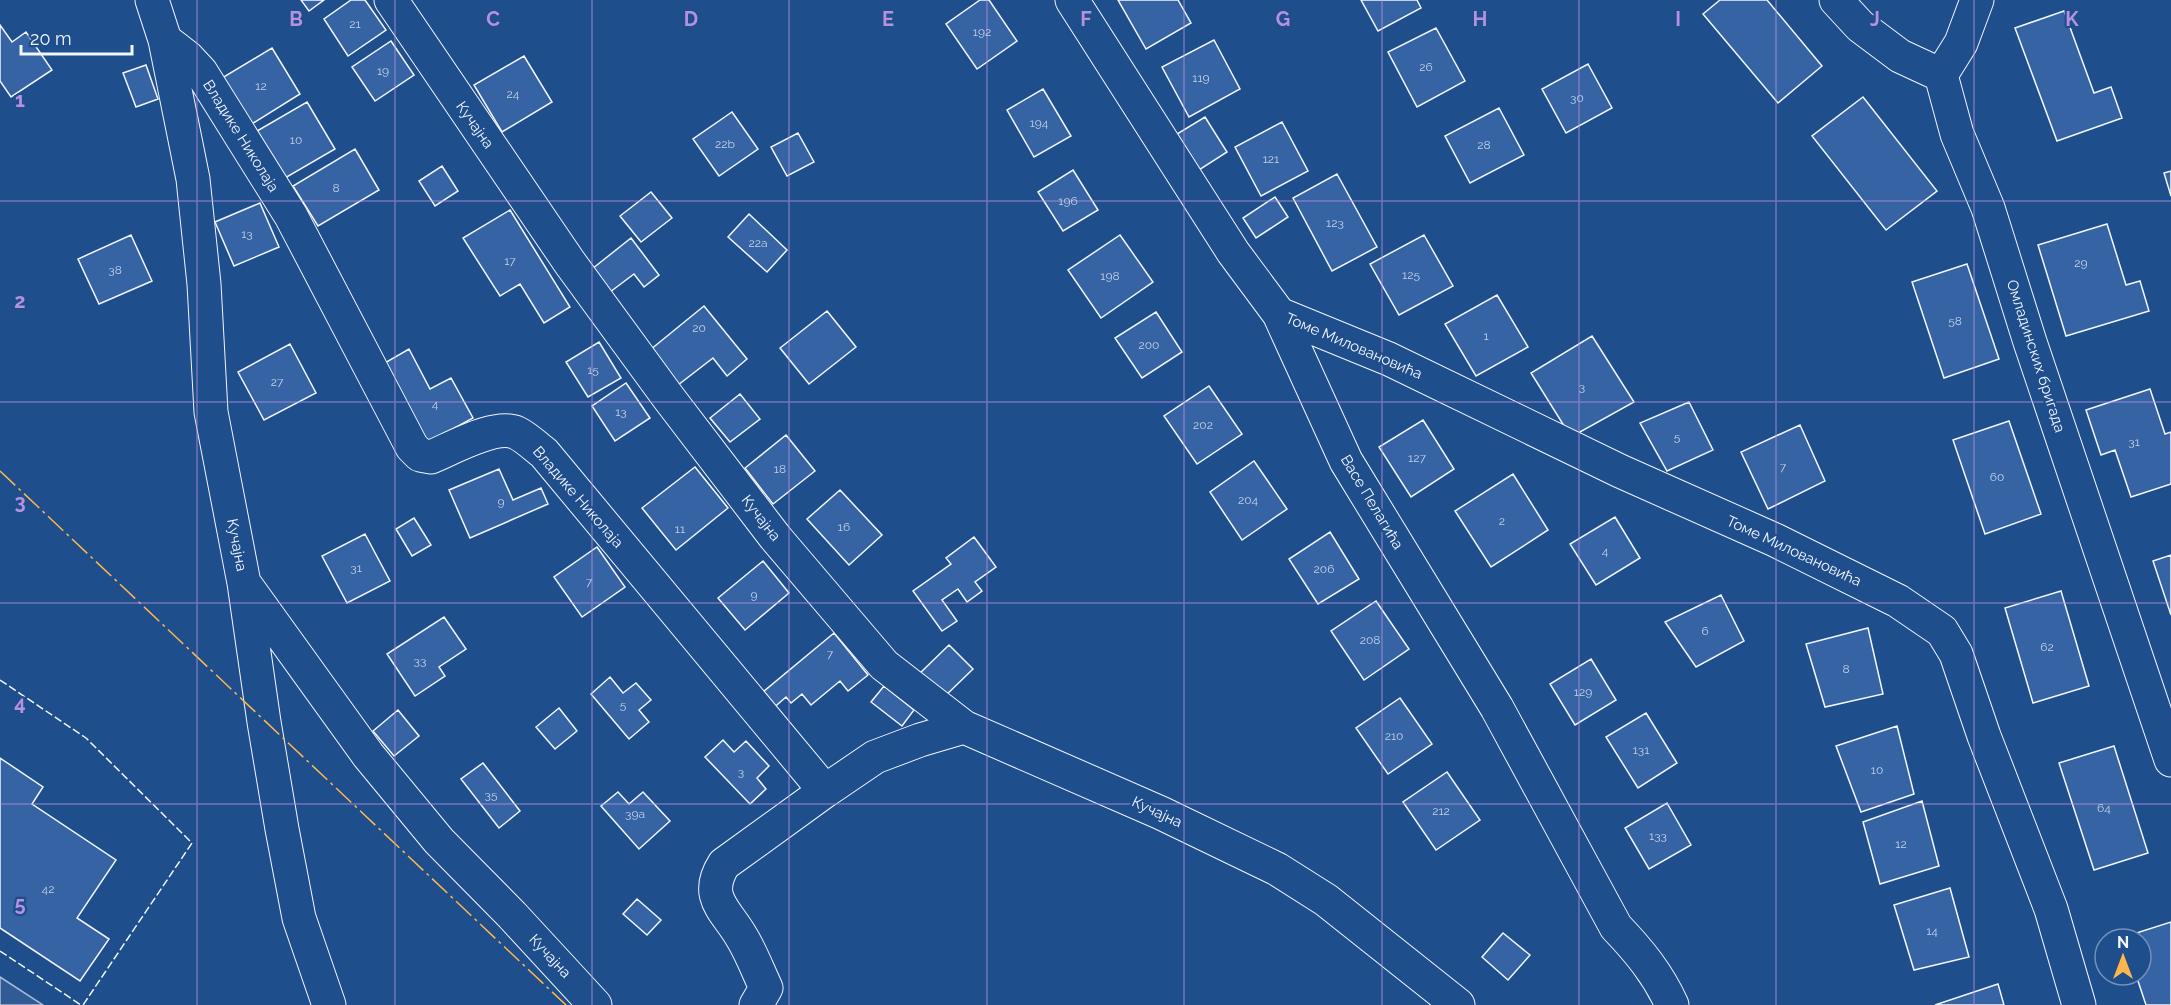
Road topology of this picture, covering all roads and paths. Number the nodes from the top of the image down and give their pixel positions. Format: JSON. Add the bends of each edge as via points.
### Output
{"nodes":[{"id":1,"x":152,"y":0,"type":"edge"},
{"id":2,"x":391,"y":0,"type":"edge"},
{"id":3,"x":1072,"y":0,"type":"edge"},
{"id":4,"x":1836,"y":0,"type":"edge"},
{"id":5,"x":1977,"y":0,"type":"edge"},
{"id":6,"x":165,"y":40,"type":"junction"},
{"id":7,"x":1941,"y":75,"type":"junction"},
{"id":8,"x":1279,"y":314,"type":"junction"},
{"id":9,"x":244,"y":583,"type":"junction"},
{"id":10,"x":964,"y":727,"type":"junction"},
{"id":11,"x":2171,"y":760,"type":"edge"},
{"id":12,"x":825,"y":791,"type":"junction"},
{"id":13,"x":329,"y":1005,"type":"edge"},
{"id":14,"x":595,"y":1005,"type":"edge"},
{"id":15,"x":756,"y":1005,"type":"edge"},
{"id":16,"x":1458,"y":1005,"type":"edge"},
{"id":17,"x":1672,"y":1005,"type":"edge"},
{"id":18,"x":2079,"y":1005,"type":"edge"}],
"edges":[{"from":1,"to":6,"type":"street","name":"Кучајна"},
{"from":2,"to":10,"type":"street","name":"Кучајна","via":[[570,262],[775,537],[884,665]]},
{"from":3,"to":8,"type":"street","name":"Васе Пелагића","via":[[1233,252]]},
{"from":4,"to":7,"type":"street","via":[[1860,26],[1900,56]]},
{"from":5,"to":7,"type":"street","via":[[1962,43]]},
{"from":6,"to":9,"type":"street","name":"Кучајна","via":[[193,179],[211,412]]},
{"from":6,"to":12,"type":"street","name":"Владике Николаја","via":[[201,72],[291,216],[412,447],[420,455],[431,457],[497,430],[509,430],[544,453]]},
{"from":7,"to":11,"type":"street","name":"Омладинских бригада"},
{"from":8,"to":17,"type":"street","name":"Васе Пелагића","via":[[1346,462],[1497,708],[1616,927],[1645,958]]},
{"from":8,"to":18,"type":"street","name":"Томе Миловановића","via":[[1389,359],[1620,471],[1775,540],[1898,601],[1942,632],[1956,654],[2051,909]]},
{"from":9,"to":13,"type":"street","via":[[299,918]]},
{"from":9,"to":14,"type":"street","name":"Кучајна","via":[[368,755],[439,841]]},
{"from":10,"to":12,"type":"street","via":[[875,757]]},
{"from":10,"to":16,"type":"street","name":"Кучајна","via":[[1161,813],[1277,869],[1326,900]]},
{"from":12,"to":15,"type":"street","via":[[724,864],[717,875],[718,904],[741,936],[766,988]]}]}
